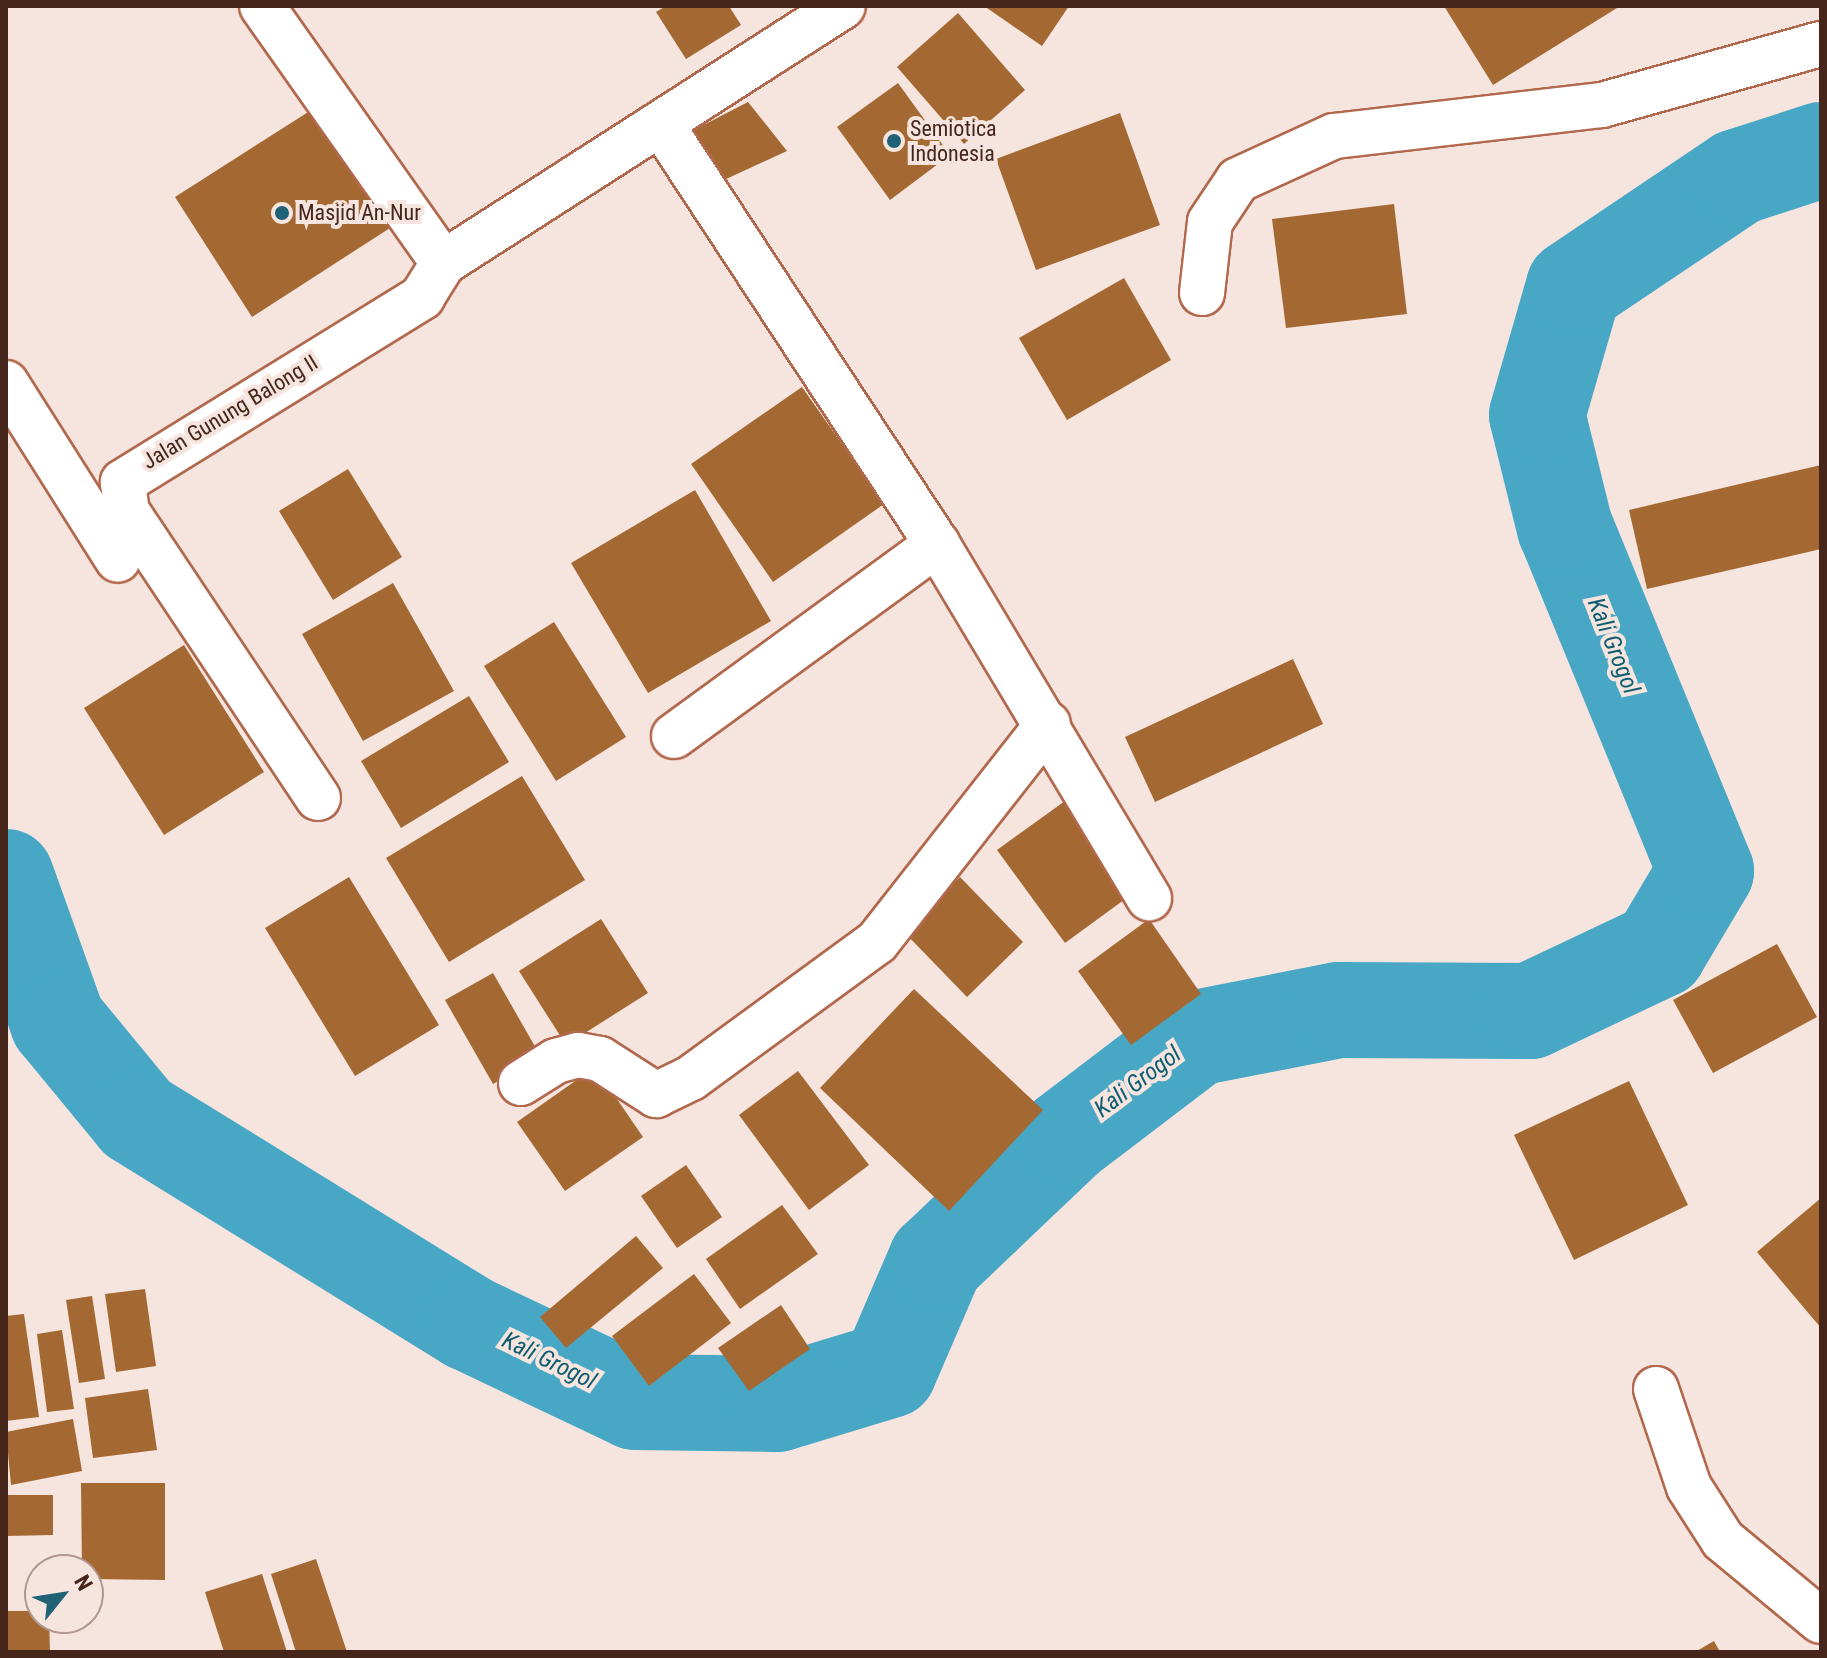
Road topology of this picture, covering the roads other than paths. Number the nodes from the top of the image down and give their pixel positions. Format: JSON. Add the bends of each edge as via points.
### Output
{"nodes":[{"id":1,"x":262,"y":6,"type":"edge"},
{"id":2,"x":843,"y":6,"type":"edge"},
{"id":3,"x":1821,"y":44,"type":"edge"},
{"id":4,"x":661,"y":124,"type":"junction"},
{"id":5,"x":443,"y":263,"type":"junction"},
{"id":6,"x":1202,"y":293,"type":"dead end"},
{"id":7,"x":6,"y":383,"type":"edge"},
{"id":8,"x":937,"y":544,"type":"junction"},
{"id":9,"x":118,"y":560,"type":"dead end"},
{"id":10,"x":1048,"y":724,"type":"junction"},
{"id":11,"x":674,"y":736,"type":"dead end"},
{"id":12,"x":318,"y":798,"type":"dead end"},
{"id":13,"x":1149,"y":898,"type":"dead end"},
{"id":14,"x":521,"y":1083,"type":"dead end"},
{"id":15,"x":1656,"y":1389,"type":"dead end"},
{"id":16,"x":1821,"y":1621,"type":"edge"}],
"edges":[{"from":1,"to":5,"type":"street"},
{"from":2,"to":4,"type":"street","name":"Jalan Gunung Balong II"},
{"from":3,"to":6,"type":"street","via":[[1602,105],[1334,136],[1238,180],[1210,222]]},
{"from":4,"to":5,"type":"street","name":"Jalan Gunung Balong II"},
{"from":4,"to":8,"type":"street"},
{"from":5,"to":12,"type":"street","name":"Jalan Gunung Balong II","via":[[422,297],[133,471],[123,482],[127,512]]},
{"from":7,"to":9,"type":"street"},
{"from":8,"to":10,"type":"street"},
{"from":8,"to":11,"type":"street"},
{"from":10,"to":13,"type":"street"},
{"from":10,"to":14,"type":"street","via":[[877,942],[691,1078],[656,1095],[600,1059],[578,1055],[556,1061]]},
{"from":15,"to":16,"type":"street","via":[[1689,1487],[1723,1540]]}]}
